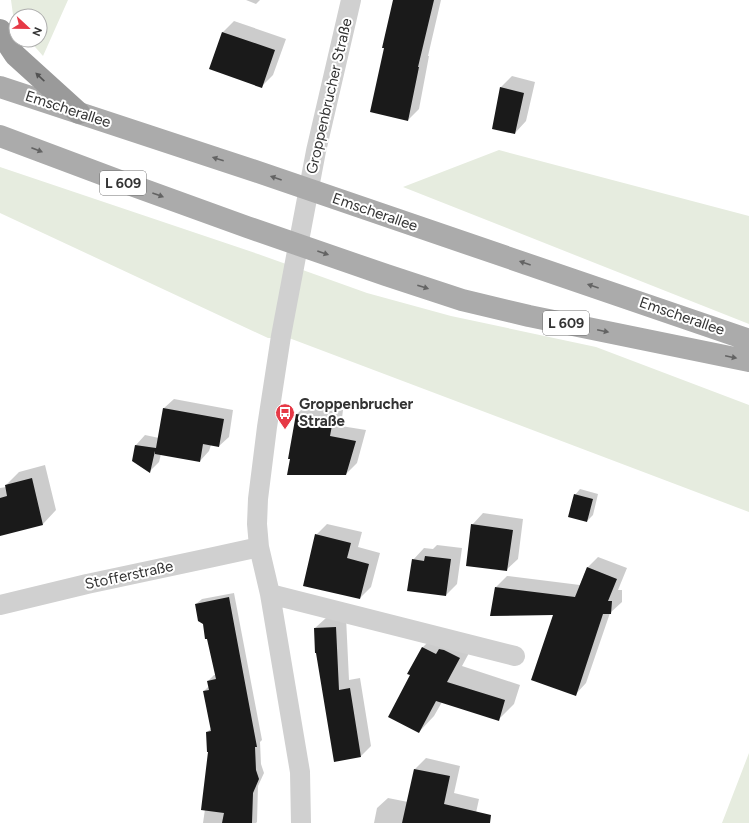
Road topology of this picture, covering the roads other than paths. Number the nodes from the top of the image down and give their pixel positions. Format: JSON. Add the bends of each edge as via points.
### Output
{"nodes":[{"id":1,"x":351,"y":0,"type":"edge"},
{"id":2,"x":0,"y":30,"type":"edge"},
{"id":3,"x":0,"y":87,"type":"edge"},
{"id":4,"x":78,"y":113,"type":"junction"},
{"id":5,"x":0,"y":136,"type":"edge"},
{"id":6,"x":749,"y":340,"type":"edge"},
{"id":7,"x":749,"y":361,"type":"edge"},
{"id":8,"x":259,"y":546,"type":"junction"},
{"id":9,"x":270,"y":594,"type":"junction"},
{"id":10,"x":0,"y":605,"type":"edge"},
{"id":11,"x":515,"y":656,"type":"dead end"},
{"id":12,"x":300,"y":823,"type":"edge"}],
"edges":[{"from":1,"to":8,"type":"street","name":"Groppenbrucher Straße","via":[[316,151],[281,336],[258,499]]},
{"from":4,"to":2,"type":"highway","one_way":true,"via":[[15,55]]},
{"from":3,"to":4,"type":"main road","name":"Emscherallee"},
{"from":6,"to":4,"type":"main road","name":"Emscherallee","one_way":true,"via":[[256,171]]},
{"from":5,"to":7,"type":"main road","name":"Emscherallee","number":"L 609","one_way":true,"via":[[247,227],[462,300]]},
{"from":8,"to":9,"type":"street","name":"Groppenbrucher Straße"},
{"from":8,"to":10,"type":"street","name":"Stofferstraße"},
{"from":9,"to":11,"type":"street"},
{"from":9,"to":12,"type":"street","name":"Groppenbrucher Straße","via":[[300,772]]}]}
